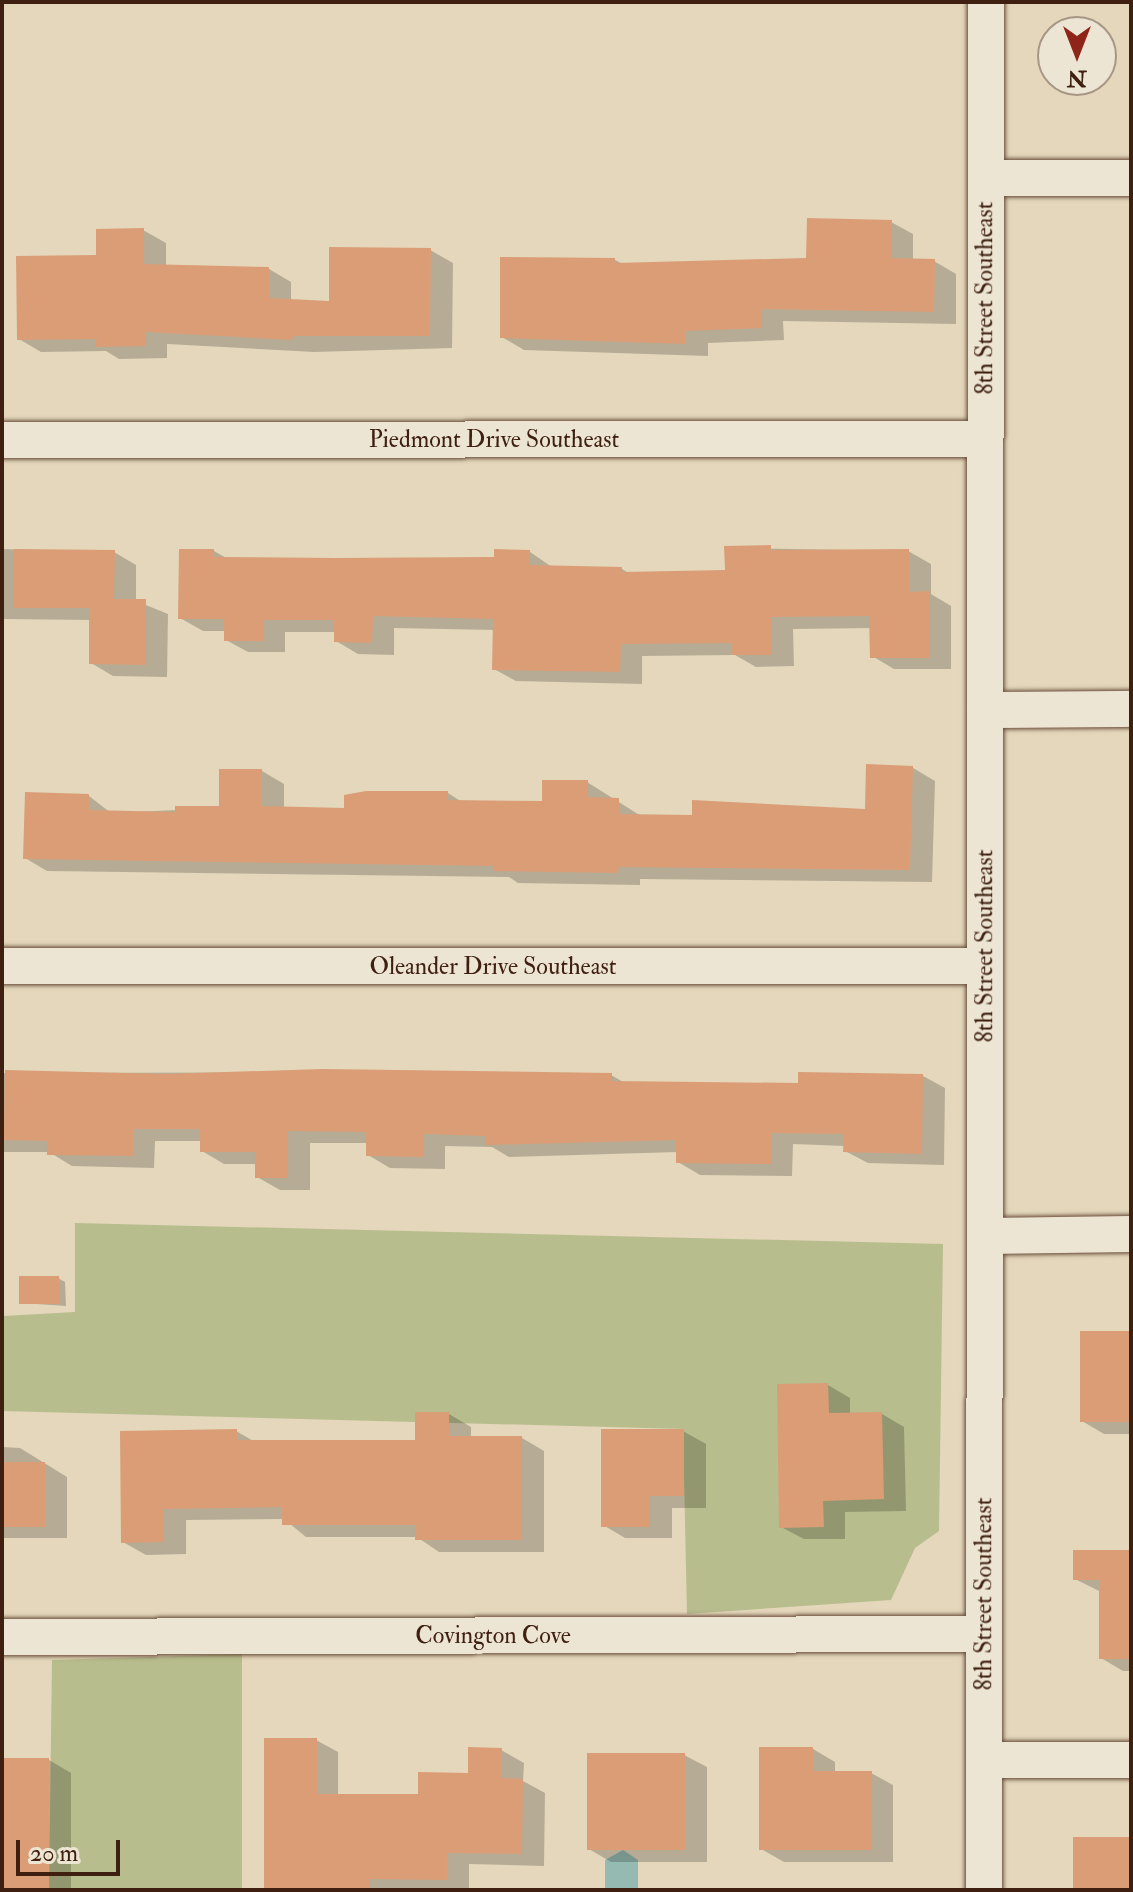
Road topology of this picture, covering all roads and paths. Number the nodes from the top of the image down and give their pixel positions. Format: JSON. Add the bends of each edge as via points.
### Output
{"nodes":[{"id":1,"x":986,"y":2,"type":"edge"},
{"id":2,"x":986,"y":178,"type":"junction"},
{"id":3,"x":1131,"y":178,"type":"edge"},
{"id":4,"x":985,"y":439,"type":"junction"},
{"id":5,"x":2,"y":440,"type":"edge"},
{"id":6,"x":1131,"y":709,"type":"edge"},
{"id":7,"x":985,"y":710,"type":"junction"},
{"id":8,"x":2,"y":966,"type":"edge"},
{"id":9,"x":984,"y":966,"type":"junction"},
{"id":10,"x":1131,"y":1234,"type":"edge"},
{"id":11,"x":986,"y":1236,"type":"junction"},
{"id":12,"x":983,"y":1634,"type":"junction"},
{"id":13,"x":2,"y":1637,"type":"edge"},
{"id":14,"x":985,"y":1760,"type":"junction"},
{"id":15,"x":1131,"y":1760,"type":"edge"},
{"id":16,"x":984,"y":1890,"type":"edge"}],
"edges":[{"from":1,"to":2,"type":"street","name":"8th Street Southeast"},
{"from":2,"to":3,"type":"street"},
{"from":2,"to":4,"type":"street","name":"8th Street Southeast"},
{"from":4,"to":5,"type":"street","name":"Piedmont Drive Southeast"},
{"from":4,"to":7,"type":"street","name":"8th Street Southeast"},
{"from":6,"to":7,"type":"street"},
{"from":7,"to":9,"type":"street","name":"8th Street Southeast"},
{"from":8,"to":9,"type":"street","name":"Oleander Drive Southeast"},
{"from":9,"to":11,"type":"street","name":"8th Street Southeast"},
{"from":10,"to":11,"type":"street"},
{"from":11,"to":12,"type":"street","name":"8th Street Southeast"},
{"from":12,"to":13,"type":"street","name":"Covington Cove"},
{"from":12,"to":14,"type":"street","name":"8th Street Southeast"},
{"from":14,"to":15,"type":"street"},
{"from":14,"to":16,"type":"street","name":"8th Street Southeast"}]}
